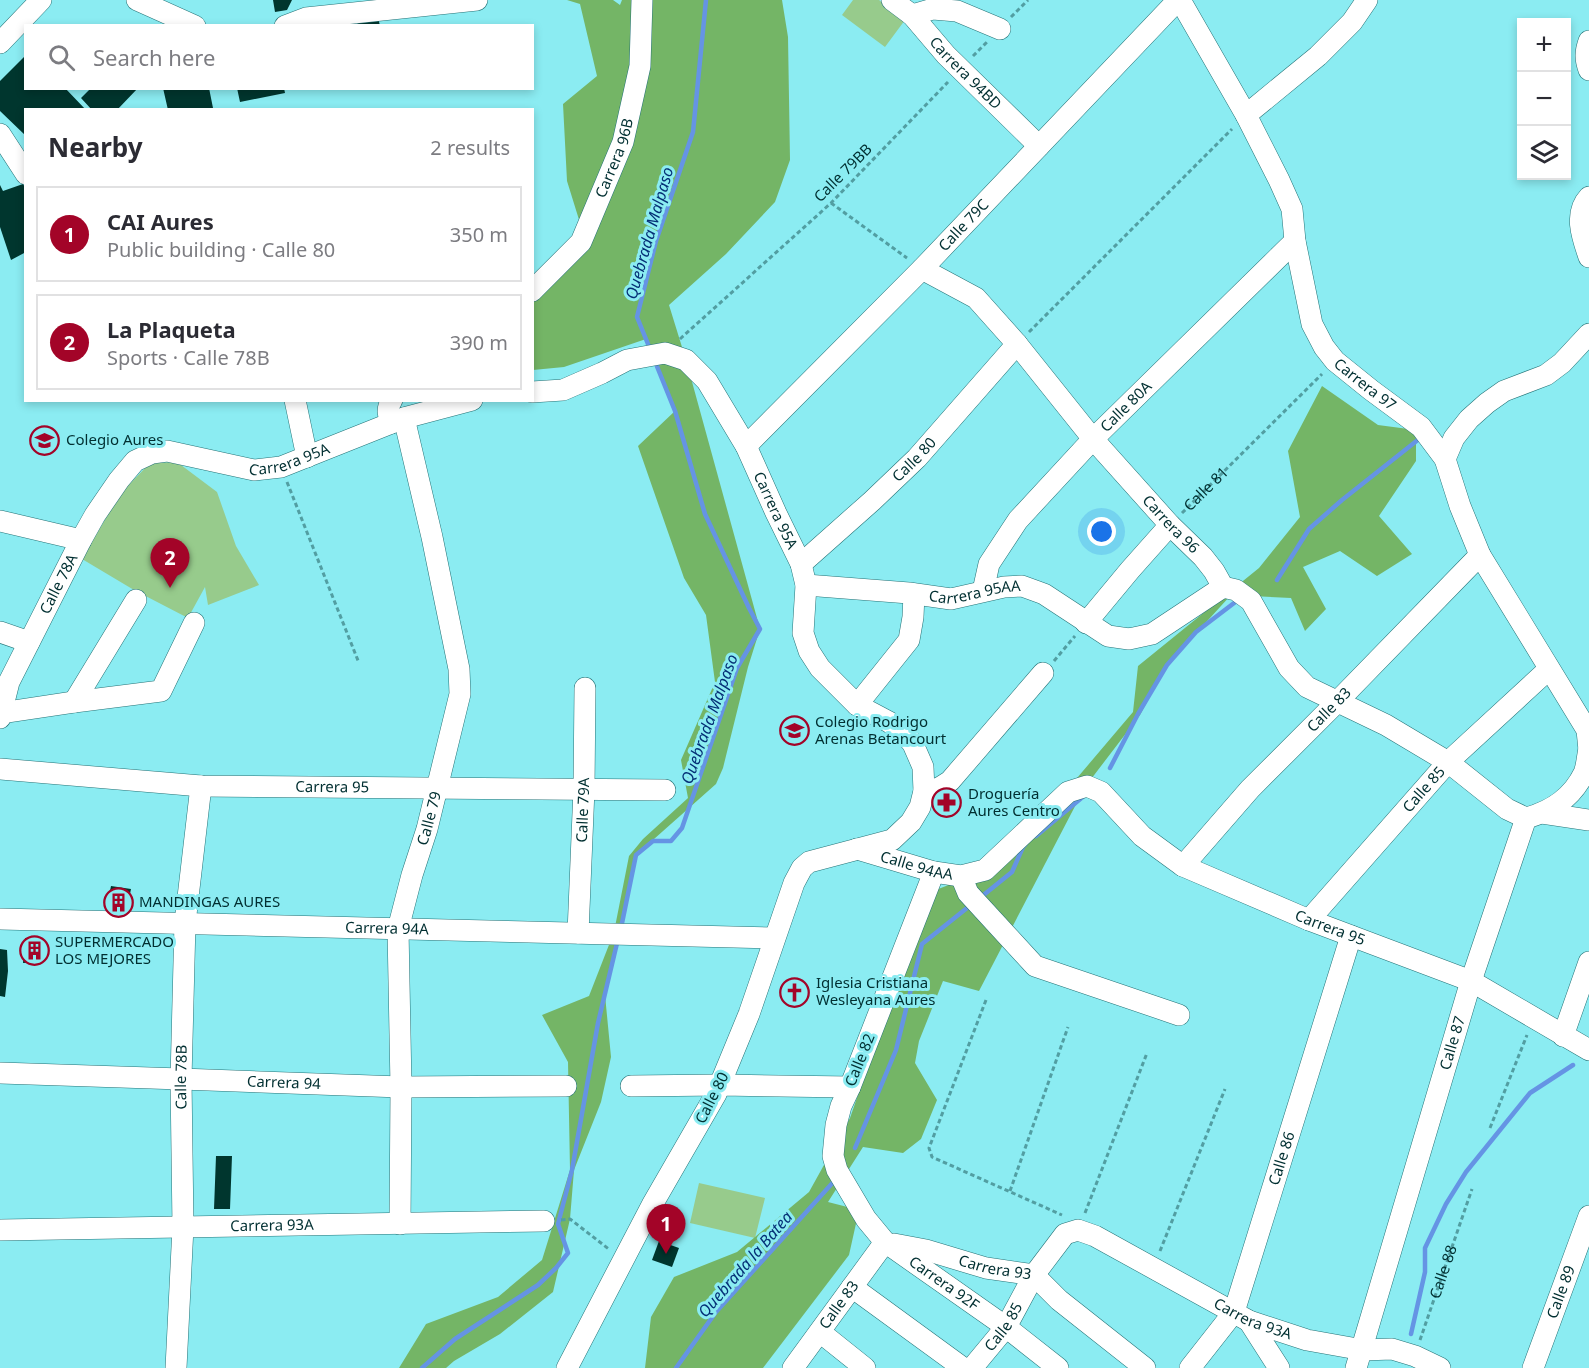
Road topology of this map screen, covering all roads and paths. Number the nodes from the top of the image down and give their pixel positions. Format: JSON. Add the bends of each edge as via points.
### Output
{"nodes":[{"id":1,"x":41,"y":0,"type":"edge"},
{"id":2,"x":137,"y":0,"type":"edge"},
{"id":3,"x":477,"y":0,"type":"edge"},
{"id":4,"x":642,"y":0,"type":"edge"},
{"id":5,"x":892,"y":0,"type":"edge"},
{"id":6,"x":1028,"y":0,"type":"edge"},
{"id":7,"x":1179,"y":0,"type":"edge"},
{"id":8,"x":1367,"y":0,"type":"edge"},
{"id":9,"x":912,"y":15,"type":"junction"},
{"id":10,"x":191,"y":24,"type":"edge"},
{"id":11,"x":290,"y":24,"type":"edge"},
{"id":12,"x":1000,"y":29,"type":"junction"},
{"id":13,"x":1589,"y":41,"type":"edge"},
{"id":14,"x":0,"y":44,"type":"edge"},
{"id":15,"x":960,"y":69,"type":"junction"},
{"id":16,"x":1589,"y":70,"type":"edge"},
{"id":17,"x":1246,"y":115,"type":"junction"},
{"id":18,"x":0,"y":134,"type":"edge"},
{"id":19,"x":1040,"y":146,"type":"junction"},
{"id":20,"x":24,"y":171,"type":"edge"},
{"id":21,"x":1589,"y":197,"type":"edge"},
{"id":22,"x":831,"y":203,"type":"junction"},
{"id":23,"x":1295,"y":241,"type":"junction"},
{"id":24,"x":1589,"y":257,"type":"edge"},
{"id":25,"x":922,"y":269,"type":"junction"},
{"id":26,"x":534,"y":289,"type":"edge"},
{"id":27,"x":1589,"y":334,"type":"edge"},
{"id":28,"x":1017,"y":344,"type":"junction"},
{"id":29,"x":665,"y":353,"type":"junction"},
{"id":30,"x":1335,"y":361,"type":"junction"},
{"id":31,"x":534,"y":392,"type":"edge"},
{"id":32,"x":295,"y":402,"type":"edge"},
{"id":33,"x":391,"y":402,"type":"edge"},
{"id":34,"x":465,"y":402,"type":"edge"},
{"id":35,"x":398,"y":421,"type":"junction"},
{"id":36,"x":1093,"y":439,"type":"junction"},
{"id":37,"x":746,"y":446,"type":"junction"},
{"id":38,"x":307,"y":457,"type":"junction"},
{"id":39,"x":1445,"y":459,"type":"junction"},
{"id":40,"x":135,"y":461,"type":"joint"},
{"id":41,"x":281,"y":467,"type":"junction"},
{"id":42,"x":0,"y":521,"type":"edge"},
{"id":43,"x":1170,"y":525,"type":"junction"},
{"id":44,"x":81,"y":540,"type":"junction"},
{"id":45,"x":1480,"y":555,"type":"junction"},
{"id":46,"x":801,"y":564,"type":"junction"},
{"id":47,"x":806,"y":585,"type":"junction"},
{"id":48,"x":1223,"y":587,"type":"junction"},
{"id":49,"x":983,"y":591,"type":"junction"},
{"id":50,"x":914,"y":594,"type":"junction"},
{"id":51,"x":136,"y":600,"type":"dead end"},
{"id":52,"x":1086,"y":622,"type":"junction"},
{"id":53,"x":194,"y":623,"type":"dead end"},
{"id":54,"x":0,"y":632,"type":"edge"},
{"id":55,"x":29,"y":642,"type":"junction"},
{"id":56,"x":359,"y":663,"type":"dead end"},
{"id":57,"x":1549,"y":669,"type":"junction"},
{"id":58,"x":1043,"y":673,"type":"joint"},
{"id":59,"x":585,"y":688,"type":"dead end"},
{"id":60,"x":74,"y":702,"type":"junction"},
{"id":61,"x":1337,"y":702,"type":"junction"},
{"id":62,"x":857,"y":705,"type":"junction"},
{"id":63,"x":0,"y":713,"type":"edge"},
{"id":64,"x":0,"y":718,"type":"edge"},
{"id":65,"x":1589,"y":750,"type":"edge"},
{"id":66,"x":1448,"y":762,"type":"junction"},
{"id":67,"x":0,"y":769,"type":"edge"},
{"id":68,"x":201,"y":786,"type":"junction"},
{"id":69,"x":1087,"y":786,"type":"joint"},
{"id":70,"x":438,"y":788,"type":"junction"},
{"id":71,"x":584,"y":789,"type":"junction"},
{"id":72,"x":665,"y":790,"type":"dead end"},
{"id":73,"x":924,"y":791,"type":"junction"},
{"id":74,"x":1534,"y":815,"type":"junction"},
{"id":75,"x":1589,"y":820,"type":"edge"},
{"id":76,"x":857,"y":849,"type":"junction"},
{"id":77,"x":1183,"y":866,"type":"junction"},
{"id":78,"x":934,"y":872,"type":"junction"},
{"id":79,"x":961,"y":876,"type":"junction"},
{"id":80,"x":0,"y":919,"type":"edge"},
{"id":81,"x":1309,"y":920,"type":"junction"},
{"id":82,"x":185,"y":923,"type":"junction"},
{"id":83,"x":398,"y":929,"type":"junction"},
{"id":84,"x":578,"y":933,"type":"junction"},
{"id":85,"x":1351,"y":936,"type":"junction"},
{"id":86,"x":774,"y":938,"type":"junction"},
{"id":87,"x":1589,"y":962,"type":"edge"},
{"id":88,"x":1471,"y":981,"type":"junction"},
{"id":89,"x":986,"y":1000,"type":"dead end"},
{"id":90,"x":1179,"y":1014,"type":"dead end"},
{"id":91,"x":1533,"y":1018,"type":"junction"},
{"id":92,"x":1068,"y":1027,"type":"dead end"},
{"id":93,"x":1563,"y":1036,"type":"junction"},
{"id":94,"x":1589,"y":1050,"type":"edge"},
{"id":95,"x":1147,"y":1053,"type":"dead end"},
{"id":96,"x":0,"y":1073,"type":"edge"},
{"id":97,"x":181,"y":1078,"type":"junction"},
{"id":98,"x":721,"y":1085,"type":"junction"},
{"id":99,"x":566,"y":1086,"type":"dead end"},
{"id":100,"x":632,"y":1086,"type":"dead end"},
{"id":101,"x":401,"y":1087,"type":"junction"},
{"id":102,"x":850,"y":1087,"type":"junction"},
{"id":103,"x":1225,"y":1089,"type":"dead end"},
{"id":104,"x":1490,"y":1128,"type":"dead end"},
{"id":105,"x":1472,"y":1189,"type":"dead end"},
{"id":106,"x":1010,"y":1191,"type":"junction"},
{"id":107,"x":1589,"y":1216,"type":"edge"},
{"id":108,"x":570,"y":1220,"type":"dead end"},
{"id":109,"x":544,"y":1221,"type":"dead end"},
{"id":110,"x":400,"y":1224,"type":"junction"},
{"id":111,"x":183,"y":1227,"type":"junction"},
{"id":112,"x":1079,"y":1227,"type":"junction"},
{"id":113,"x":0,"y":1230,"type":"edge"},
{"id":114,"x":885,"y":1242,"type":"junction"},
{"id":115,"x":623,"y":1260,"type":"junction"},
{"id":116,"x":1154,"y":1268,"type":"junction"},
{"id":117,"x":1034,"y":1275,"type":"junction"},
{"id":118,"x":852,"y":1287,"type":"junction"},
{"id":119,"x":1242,"y":1316,"type":"junction"},
{"id":120,"x":1006,"y":1327,"type":"junction"},
{"id":121,"x":820,"y":1332,"type":"junction"},
{"id":122,"x":1415,"y":1356,"type":"junction"},
{"id":123,"x":1360,"y":1359,"type":"edge"},
{"id":124,"x":176,"y":1368,"type":"edge"},
{"id":125,"x":567,"y":1368,"type":"edge"},
{"id":126,"x":793,"y":1368,"type":"edge"},
{"id":127,"x":865,"y":1368,"type":"edge"},
{"id":128,"x":963,"y":1368,"type":"edge"},
{"id":129,"x":972,"y":1368,"type":"edge"},
{"id":130,"x":1058,"y":1368,"type":"edge"},
{"id":131,"x":1145,"y":1368,"type":"edge"},
{"id":132,"x":1190,"y":1368,"type":"edge"},
{"id":133,"x":1279,"y":1368,"type":"edge"},
{"id":134,"x":1440,"y":1368,"type":"edge"},
{"id":135,"x":1533,"y":1368,"type":"edge"}],
"edges":[{"from":1,"to":14,"type":"street"},
{"from":2,"to":10,"type":"street"},
{"from":3,"to":11,"type":"street","via":[[306,18]]},
{"from":4,"to":26,"type":"street","name":"Carrera 96B","via":[[640,66],[623,142],[581,242]]},
{"from":5,"to":9,"type":"street","name":"Carrera 94BD"},
{"from":6,"to":12,"type":"path","name":"Calle 79BB"},
{"from":7,"to":17,"type":"street","name":"Carrera 97"},
{"from":7,"to":19,"type":"street","name":"Calle 79C"},
{"from":8,"to":17,"type":"street","via":[[1352,22],[1318,56]]},
{"from":9,"to":12,"type":"street","via":[[933,9],[957,11]]},
{"from":9,"to":15,"type":"street","name":"Carrera 94BD"},
{"from":12,"to":15,"type":"path","name":"Calle 79BB"},
{"from":13,"to":16,"type":"street","via":[[1585,53]]},
{"from":15,"to":19,"type":"street","name":"Carrera 94BD"},
{"from":15,"to":22,"type":"path","name":"Calle 79BB"},
{"from":17,"to":23,"type":"street","name":"Carrera 97","via":[[1292,210]]},
{"from":17,"to":28,"type":"path"},
{"from":18,"to":20,"type":"street"},
{"from":19,"to":25,"type":"street","name":"Calle 79C"},
{"from":21,"to":24,"type":"street","via":[[1581,214],[1581,233]]},
{"from":22,"to":25,"type":"path"},
{"from":22,"to":29,"type":"path","name":"Calle 79BB"},
{"from":23,"to":30,"type":"street","name":"Carrera 97","via":[[1312,324]]},
{"from":23,"to":36,"type":"street","name":"Calle 80A"},
{"from":25,"to":28,"type":"street","name":"Carrera 96","via":[[975,298]]},
{"from":25,"to":37,"type":"street","name":"Calle 79C"},
{"from":27,"to":39,"type":"street","via":[[1546,375],[1504,391],[1487,403],[1454,438]]},
{"from":28,"to":36,"type":"street","name":"Carrera 96"},
{"from":28,"to":46,"type":"street","name":"Calle 80","via":[[917,458]]},
{"from":29,"to":31,"type":"street","via":[[627,360],[563,390]]},
{"from":29,"to":37,"type":"street","name":"Carrera 95A","via":[[686,360],[707,381]]},
{"from":30,"to":39,"type":"street","name":"Carrera 97","via":[[1421,427]]},
{"from":30,"to":43,"type":"path","name":"Calle 81"},
{"from":32,"to":38,"type":"street"},
{"from":33,"to":35,"type":"street","via":[[387,413]]},
{"from":34,"to":35,"type":"street","name":"Carrera 95A"},
{"from":35,"to":38,"type":"street","name":"Carrera 95A"},
{"from":35,"to":70,"type":"street","name":"Calle 79","via":[[432,537],[459,669],[460,694]]},
{"from":36,"to":43,"type":"street","name":"Carrera 96"},
{"from":36,"to":49,"type":"street","name":"Calle 80A","via":[[1018,520],[989,564]]},
{"from":37,"to":46,"type":"street","name":"Carrera 95A"},
{"from":38,"to":41,"type":"street","name":"Carrera 95A"},
{"from":39,"to":45,"type":"street","name":"Carrera 97"},
{"from":40,"to":41,"type":"street","name":"Carrera 95A","via":[[167,451],[254,470]]},
{"from":40,"to":44,"type":"street","name":"Calle 78A"},
{"from":41,"to":56,"type":"path"},
{"from":42,"to":44,"type":"street"},
{"from":43,"to":48,"type":"street","name":"Carrera 96","via":[[1203,557]]},
{"from":43,"to":52,"type":"street"},
{"from":44,"to":55,"type":"street","name":"Calle 78A"},
{"from":45,"to":57,"type":"street","name":"Carrera 97"},
{"from":45,"to":61,"type":"street","name":"Calle 83"},
{"from":46,"to":47,"type":"street","name":"Carrera 95A"},
{"from":47,"to":50,"type":"street","name":"Carrera 95AA"},
{"from":47,"to":62,"type":"street","name":"Carrera 95A","via":[[803,633],[809,651],[820,668]]},
{"from":48,"to":52,"type":"street","name":"Carrera 95AA","via":[[1152,634],[1129,639],[1108,636]]},
{"from":48,"to":61,"type":"street","via":[[1236,590],[1251,601],[1289,668],[1307,687]]},
{"from":49,"to":50,"type":"street","name":"Carrera 95AA","via":[[951,599]]},
{"from":49,"to":52,"type":"street","name":"Carrera 95AA","via":[[1022,586],[1044,594]]},
{"from":50,"to":62,"type":"street","via":[[909,640]]},
{"from":51,"to":60,"type":"street"},
{"from":52,"to":58,"type":"path"},
{"from":53,"to":60,"type":"street","via":[[160,691]]},
{"from":54,"to":55,"type":"street"},
{"from":55,"to":63,"type":"street","name":"Calle 78A","via":[[9,682]]},
{"from":57,"to":65,"type":"street","name":"Carrera 97","via":[[1587,730]]},
{"from":57,"to":66,"type":"street","name":"Calle 85"},
{"from":58,"to":73,"type":"street","via":[[950,781]]},
{"from":59,"to":71,"type":"street","name":"Calle 79A"},
{"from":60,"to":63,"type":"street"},
{"from":61,"to":66,"type":"street","via":[[1386,725]]},
{"from":61,"to":77,"type":"street","name":"Calle 83","via":[[1250,789]]},
{"from":62,"to":73,"type":"street","name":"Carrera 95A","via":[[889,722],[913,744],[923,767]]},
{"from":63,"to":64,"type":"street","name":"Calle 78A"},
{"from":65,"to":74,"type":"street","via":[[1575,789],[1560,804]]},
{"from":66,"to":74,"type":"street","via":[[1507,809]]},
{"from":66,"to":81,"type":"street","name":"Calle 85"},
{"from":67,"to":68,"type":"street","name":"Carrera 95"},
{"from":68,"to":70,"type":"street","name":"Carrera 95"},
{"from":68,"to":82,"type":"street","name":"Calle 78B"},
{"from":69,"to":77,"type":"street","name":"Carrera 95","via":[[1101,792],[1142,836]]},
{"from":69,"to":79,"type":"street","name":"Calle 94AA","via":[[1068,792],[985,870]]},
{"from":70,"to":71,"type":"street","name":"Carrera 95"},
{"from":70,"to":83,"type":"street","name":"Calle 79"},
{"from":71,"to":72,"type":"street","name":"Carrera 95"},
{"from":71,"to":84,"type":"street","name":"Calle 79A"},
{"from":73,"to":76,"type":"street","via":[[911,822],[892,840]]},
{"from":74,"to":75,"type":"street"},
{"from":74,"to":88,"type":"street","name":"Calle 87"},
{"from":76,"to":78,"type":"street","name":"Calle 94AA"},
{"from":76,"to":86,"type":"street","name":"Calle 80","via":[[822,857],[802,868]]},
{"from":77,"to":81,"type":"street","name":"Carrera 95"},
{"from":78,"to":79,"type":"street","name":"Calle 94AA"},
{"from":78,"to":102,"type":"street","name":"Calle 82"},
{"from":79,"to":90,"type":"street","via":[[968,893],[1035,966]]},
{"from":80,"to":82,"type":"street","name":"Carrera 94A"},
{"from":81,"to":85,"type":"street","name":"Carrera 95"},
{"from":82,"to":83,"type":"street","name":"Carrera 94A"},
{"from":82,"to":97,"type":"street","name":"Calle 78B"},
{"from":83,"to":84,"type":"street","name":"Carrera 94A"},
{"from":83,"to":101,"type":"street","name":"Calle 79"},
{"from":84,"to":86,"type":"street","name":"Carrera 94A"},
{"from":85,"to":88,"type":"street","name":"Carrera 95"},
{"from":85,"to":119,"type":"street","name":"Calle 86"},
{"from":86,"to":98,"type":"street","name":"Calle 80"},
{"from":87,"to":93,"type":"street"},
{"from":88,"to":91,"type":"street","name":"Carrera 95"},
{"from":88,"to":123,"type":"street","name":"Calle 87"},
{"from":89,"to":106,"type":"path","via":[[929,1148],[932,1157]]},
{"from":91,"to":93,"type":"street","name":"Carrera 95"},
{"from":91,"to":104,"type":"path"},
{"from":92,"to":106,"type":"path"},
{"from":93,"to":94,"type":"street","name":"Carrera 95"},
{"from":95,"to":112,"type":"path"},
{"from":96,"to":97,"type":"street","name":"Carrera 94"},
{"from":97,"to":101,"type":"street","name":"Carrera 94"},
{"from":97,"to":111,"type":"street","name":"Calle 78B"},
{"from":98,"to":100,"type":"street"},
{"from":98,"to":102,"type":"street"},
{"from":98,"to":115,"type":"street","name":"Calle 80"},
{"from":99,"to":101,"type":"street","name":"Carrera 94"},
{"from":101,"to":110,"type":"street","name":"Calle 79"},
{"from":102,"to":114,"type":"street","name":"Calle 82","via":[[836,1125],[833,1156],[866,1219]]},
{"from":103,"to":116,"type":"path"},
{"from":105,"to":122,"type":"path","name":"Calle 88"},
{"from":106,"to":112,"type":"path"},
{"from":107,"to":135,"type":"street","name":"Calle 89"},
{"from":108,"to":115,"type":"path"},
{"from":109,"to":110,"type":"street","name":"Carrera 93A"},
{"from":110,"to":111,"type":"street","name":"Carrera 93A"},
{"from":111,"to":113,"type":"street","name":"Carrera 93A"},
{"from":111,"to":124,"type":"street","name":"Calle 78B"},
{"from":112,"to":116,"type":"street","name":"Carrera 93A"},
{"from":112,"to":117,"type":"street","name":"Calle 85","via":[[1065,1234]]},
{"from":114,"to":117,"type":"street","name":"Carrera 93","via":[[986,1268]]},
{"from":114,"to":118,"type":"street","name":"Calle 83"},
{"from":114,"to":120,"type":"street","name":"Carrera 92F"},
{"from":115,"to":125,"type":"street","name":"Calle 80"},
{"from":116,"to":119,"type":"street","name":"Carrera 93A"},
{"from":117,"to":120,"type":"street","name":"Calle 85"},
{"from":117,"to":131,"type":"street","name":"Carrera 93","via":[[1059,1300]]},
{"from":118,"to":121,"type":"street","name":"Calle 83"},
{"from":118,"to":128,"type":"street"},
{"from":119,"to":123,"type":"street","name":"Carrera 93A"},
{"from":119,"to":132,"type":"street","name":"Calle 86"},
{"from":119,"to":133,"type":"street"},
{"from":120,"to":129,"type":"street","name":"Calle 85"},
{"from":120,"to":130,"type":"street","name":"Carrera 92F"},
{"from":121,"to":126,"type":"street","name":"Calle 83"},
{"from":121,"to":127,"type":"street"},
{"from":122,"to":123,"type":"street","name":"Carrera 93A","via":[[1392,1349]]},
{"from":122,"to":134,"type":"street","name":"Carrera 93A"}]}
